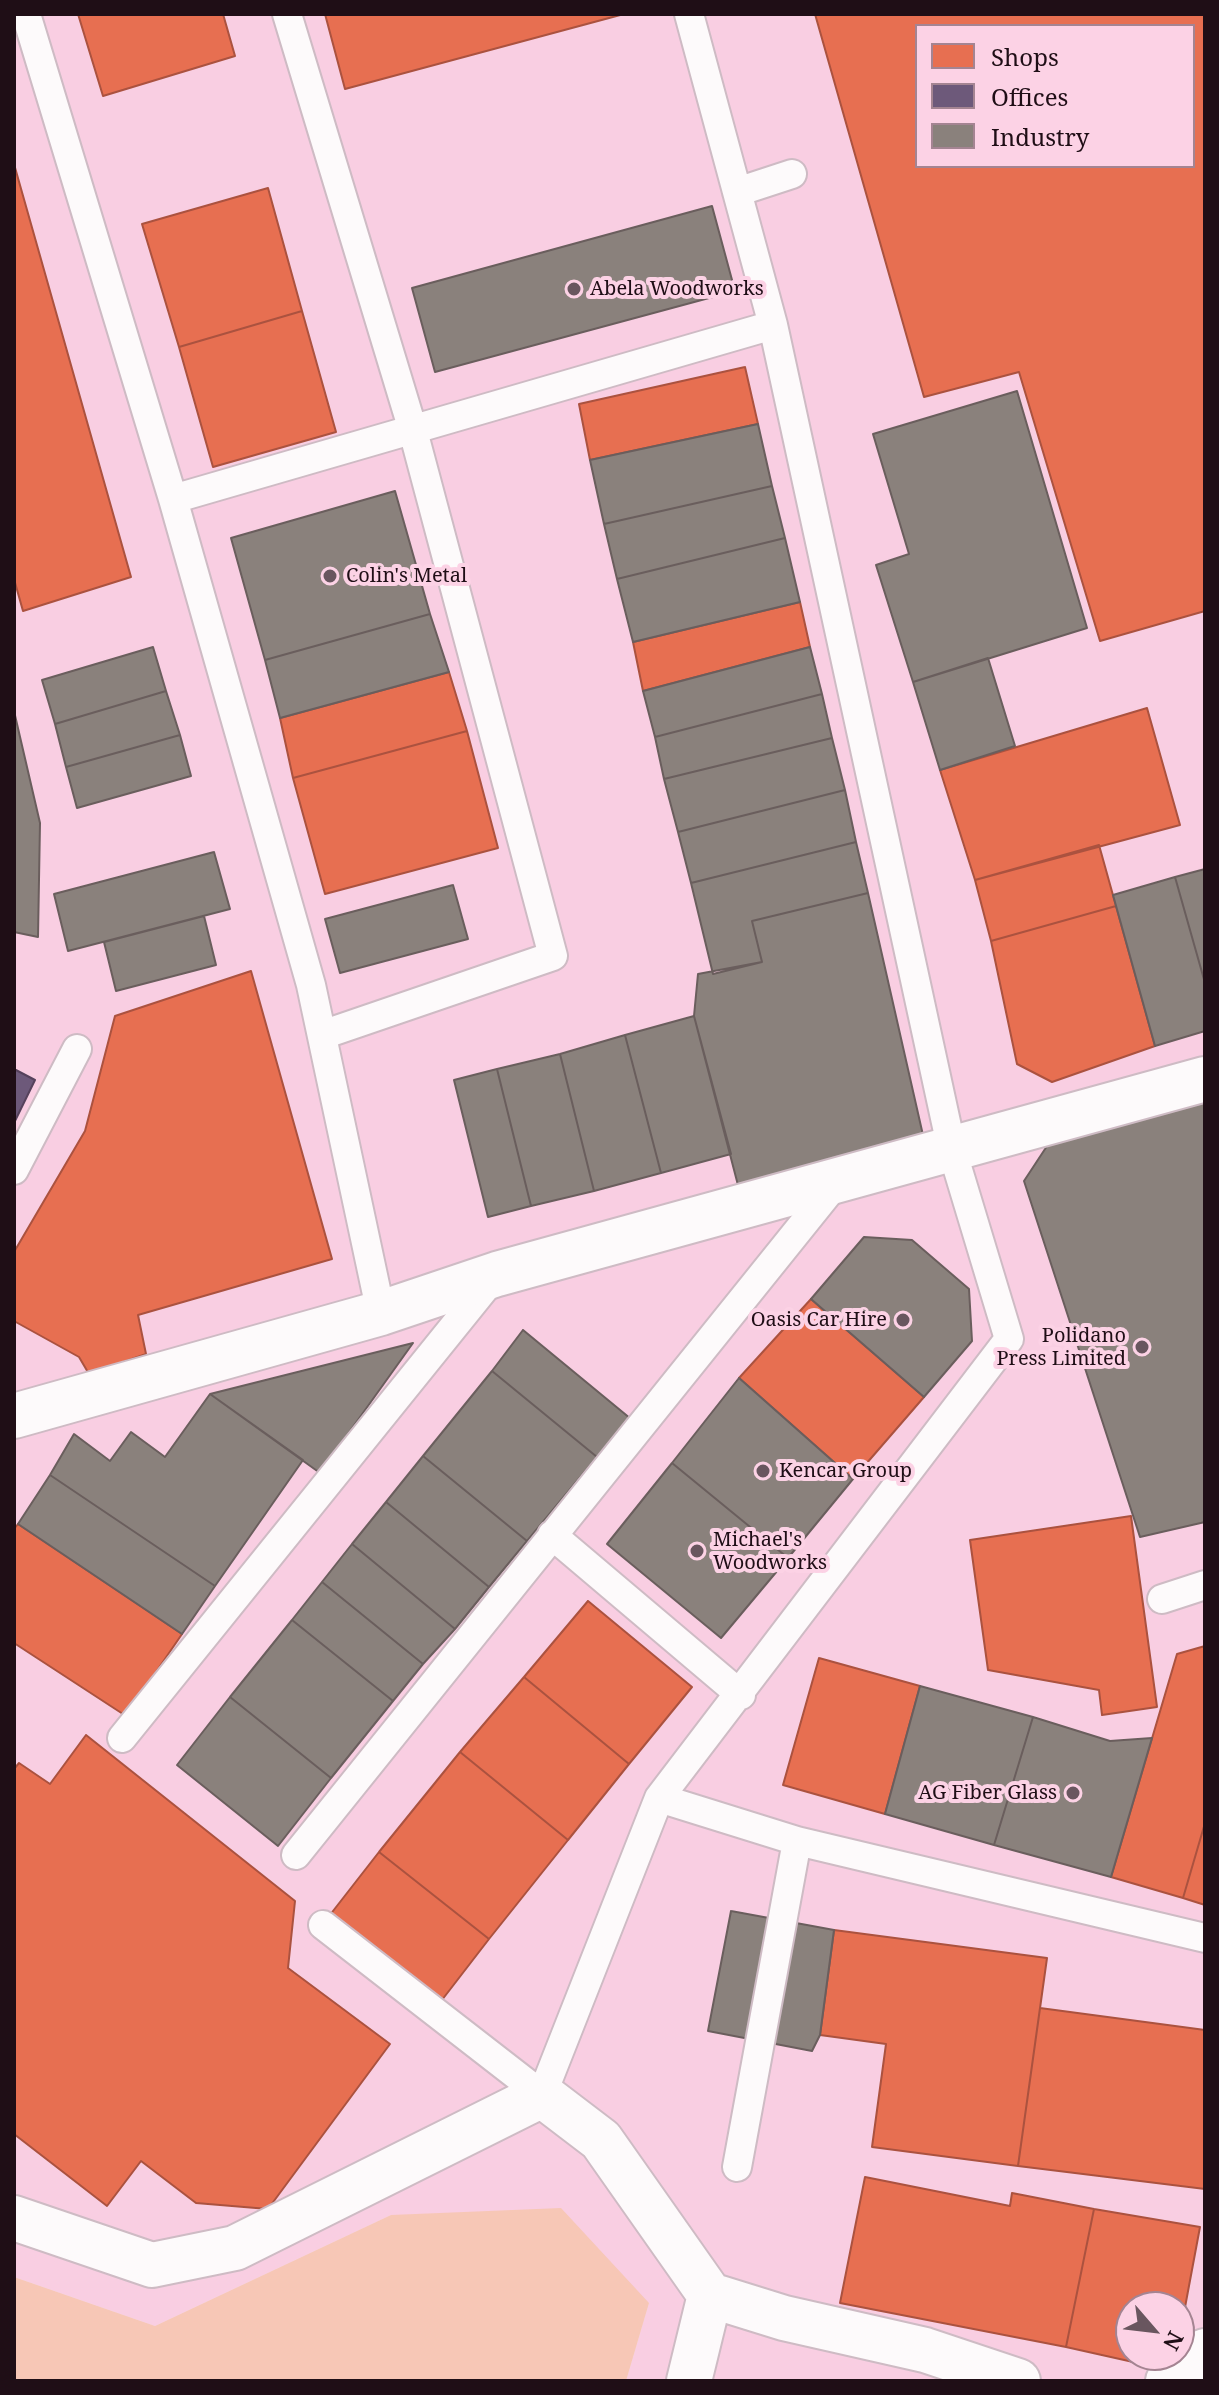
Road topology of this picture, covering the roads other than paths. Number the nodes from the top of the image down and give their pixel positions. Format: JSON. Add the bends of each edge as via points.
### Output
{"nodes":[{"id":1,"x":26,"y":14,"type":"edge"},
{"id":2,"x":287,"y":14,"type":"edge"},
{"id":3,"x":689,"y":14,"type":"edge"},
{"id":4,"x":792,"y":174,"type":"dead end"},
{"id":5,"x":737,"y":192,"type":"junction"},
{"id":6,"x":773,"y":325,"type":"junction"},
{"id":7,"x":412,"y":427,"type":"junction"},
{"id":8,"x":173,"y":499,"type":"junction"},
{"id":9,"x":325,"y":1034,"type":"junction"},
{"id":10,"x":77,"y":1049,"type":"dead end"},
{"id":11,"x":1205,"y":1079,"type":"edge"},
{"id":12,"x":952,"y":1150,"type":"junction"},
{"id":13,"x":14,"y":1170,"type":"edge"},
{"id":14,"x":837,"y":1182,"type":"junction"},
{"id":15,"x":497,"y":1274,"type":"junction"},
{"id":16,"x":381,"y":1313,"type":"junction"},
{"id":17,"x":14,"y":1416,"type":"edge"},
{"id":18,"x":552,"y":1535,"type":"junction"},
{"id":19,"x":1205,"y":1585,"type":"edge"},
{"id":20,"x":1162,"y":1599,"type":"dead end"},
{"id":21,"x":741,"y":1695,"type":"junction"},
{"id":22,"x":122,"y":1738,"type":"dead end"},
{"id":23,"x":659,"y":1798,"type":"junction"},
{"id":24,"x":797,"y":1841,"type":"junction"},
{"id":25,"x":296,"y":1855,"type":"dead end"},
{"id":26,"x":323,"y":1925,"type":"dead end"},
{"id":27,"x":1205,"y":1938,"type":"edge"},
{"id":28,"x":542,"y":2095,"type":"junction"},
{"id":29,"x":737,"y":2167,"type":"dead end"},
{"id":30,"x":14,"y":2218,"type":"edge"},
{"id":31,"x":710,"y":2295,"type":"junction"},
{"id":32,"x":1205,"y":2351,"type":"edge"},
{"id":33,"x":689,"y":2381,"type":"edge"},
{"id":34,"x":1018,"y":2381,"type":"edge"},
{"id":35,"x":1168,"y":2381,"type":"edge"}],
"edges":[{"from":1,"to":8,"type":"lane"},
{"from":2,"to":7,"type":"lane"},
{"from":3,"to":5,"type":"lane"},
{"from":4,"to":5,"type":"lane"},
{"from":5,"to":6,"type":"lane"},
{"from":6,"to":7,"type":"lane"},
{"from":6,"to":12,"type":"lane"},
{"from":7,"to":8,"type":"lane"},
{"from":7,"to":9,"type":"lane","via":[[553,956]]},
{"from":8,"to":9,"type":"lane"},
{"from":9,"to":16,"type":"lane"},
{"from":10,"to":13,"type":"lane"},
{"from":11,"to":12,"type":"street"},
{"from":12,"to":14,"type":"street"},
{"from":12,"to":21,"type":"lane","via":[[1009,1339]]},
{"from":14,"to":15,"type":"street"},
{"from":14,"to":18,"type":"lane"},
{"from":15,"to":16,"type":"street"},
{"from":15,"to":22,"type":"lane"},
{"from":16,"to":17,"type":"street"},
{"from":18,"to":21,"type":"lane"},
{"from":18,"to":25,"type":"lane"},
{"from":19,"to":20,"type":"lane"},
{"from":21,"to":23,"type":"lane"},
{"from":23,"to":24,"type":"lane"},
{"from":23,"to":28,"type":"lane"},
{"from":24,"to":27,"type":"lane"},
{"from":24,"to":29,"type":"lane"},
{"from":26,"to":28,"type":"lane"},
{"from":28,"to":30,"type":"street","via":[[235,2248],[152,2265]]},
{"from":28,"to":31,"type":"street","via":[[601,2140]]},
{"from":31,"to":33,"type":"street"},
{"from":31,"to":34,"type":"street","via":[[925,2350]]},
{"from":32,"to":35,"type":"street"}]}
